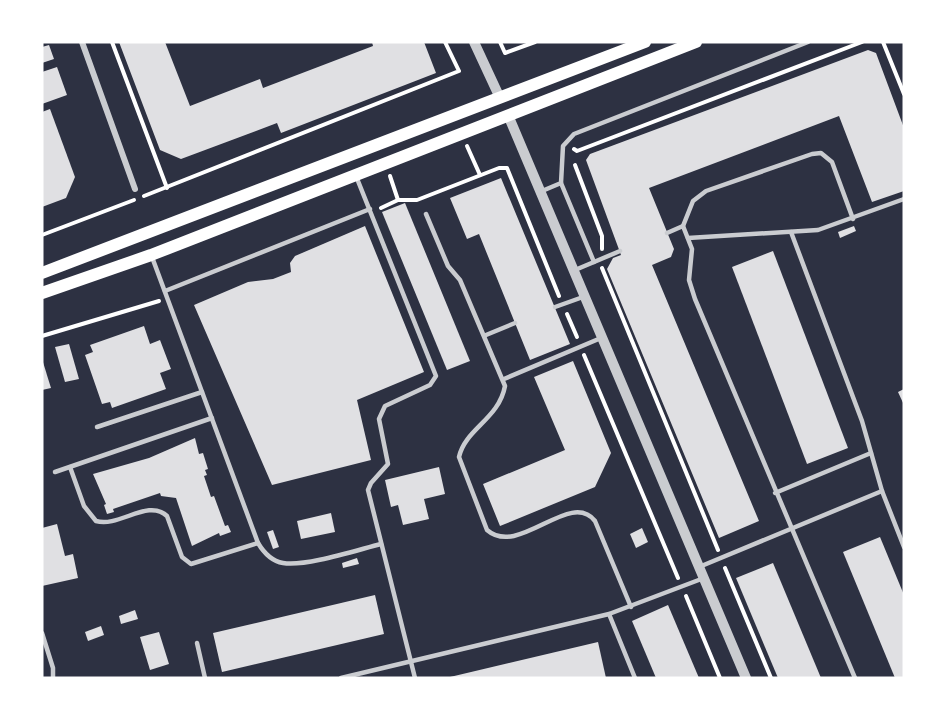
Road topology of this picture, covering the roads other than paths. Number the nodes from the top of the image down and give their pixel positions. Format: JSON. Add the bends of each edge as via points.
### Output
{"nodes":[{"id":1,"x":83,"y":42,"type":"edge"},
{"id":2,"x":474,"y":42,"type":"edge"},
{"id":3,"x":645,"y":42,"type":"edge"},
{"id":4,"x":696,"y":42,"type":"edge"},
{"id":5,"x":808,"y":42,"type":"edge"},
{"id":6,"x":500,"y":98,"type":"junction"},
{"id":7,"x":508,"y":115,"type":"junction"},
{"id":8,"x":356,"y":175,"type":"junction"},
{"id":9,"x":561,"y":183,"type":"junction"},
{"id":10,"x":135,"y":189,"type":"dead end"},
{"id":11,"x":542,"y":191,"type":"junction"},
{"id":12,"x":904,"y":199,"type":"edge"},
{"id":13,"x":370,"y":209,"type":"junction"},
{"id":14,"x":426,"y":214,"type":"dead end"},
{"id":15,"x":853,"y":219,"type":"junction"},
{"id":16,"x":683,"y":226,"type":"junction"},
{"id":17,"x":791,"y":232,"type":"junction"},
{"id":18,"x":667,"y":233,"type":"dead end"},
{"id":19,"x":144,"y":236,"type":"junction"},
{"id":20,"x":688,"y":238,"type":"junction"},
{"id":21,"x":620,"y":251,"type":"dead end"},
{"id":22,"x":151,"y":255,"type":"junction"},
{"id":23,"x":594,"y":262,"type":"junction"},
{"id":24,"x":575,"y":270,"type":"junction"},
{"id":25,"x":42,"y":273,"type":"edge"},
{"id":26,"x":165,"y":291,"type":"junction"},
{"id":27,"x":42,"y":293,"type":"edge"},
{"id":28,"x":586,"y":296,"type":"junction"},
{"id":29,"x":555,"y":308,"type":"dead end"},
{"id":30,"x":515,"y":323,"type":"dead end"},
{"id":31,"x":486,"y":335,"type":"junction"},
{"id":32,"x":603,"y":337,"type":"junction"},
{"id":33,"x":504,"y":379,"type":"junction"},
{"id":34,"x":202,"y":392,"type":"junction"},
{"id":35,"x":212,"y":418,"type":"junction"},
{"id":36,"x":98,"y":427,"type":"dead end"},
{"id":37,"x":871,"y":453,"type":"junction"},
{"id":38,"x":70,"y":467,"type":"junction"},
{"id":39,"x":56,"y":472,"type":"dead end"},
{"id":40,"x":882,"y":491,"type":"junction"},
{"id":41,"x":775,"y":493,"type":"junction"},
{"id":42,"x":791,"y":530,"type":"junction"},
{"id":43,"x":258,"y":543,"type":"junction"},
{"id":44,"x":381,"y":544,"type":"junction"},
{"id":45,"x":904,"y":547,"type":"edge"},
{"id":46,"x":702,"y":572,"type":"junction"},
{"id":47,"x":631,"y":607,"type":"junction"},
{"id":48,"x":609,"y":614,"type":"junction"},
{"id":49,"x":42,"y":633,"type":"edge"},
{"id":50,"x":197,"y":643,"type":"dead end"},
{"id":51,"x":411,"y":662,"type":"junction"},
{"id":52,"x":53,"y":678,"type":"edge"},
{"id":53,"x":206,"y":678,"type":"edge"},
{"id":54,"x":340,"y":678,"type":"edge"},
{"id":55,"x":415,"y":678,"type":"edge"},
{"id":56,"x":635,"y":678,"type":"edge"},
{"id":57,"x":746,"y":678,"type":"edge"},
{"id":58,"x":855,"y":678,"type":"edge"}],
"edges":[{"from":1,"to":10,"type":"street"},
{"from":2,"to":6,"type":"street"},
{"from":3,"to":6,"type":"main road"},
{"from":4,"to":7,"type":"main road"},
{"from":5,"to":9,"type":"lane","via":[[579,132],[566,141]]},
{"from":6,"to":7,"type":"main road"},
{"from":6,"to":19,"type":"main road"},
{"from":7,"to":8,"type":"main road"},
{"from":7,"to":11,"type":"street"},
{"from":8,"to":13,"type":"lane"},
{"from":8,"to":22,"type":"main road"},
{"from":9,"to":11,"type":"lane"},
{"from":9,"to":23,"type":"lane"},
{"from":11,"to":24,"type":"street"},
{"from":12,"to":15,"type":"lane"},
{"from":13,"to":26,"type":"lane"},
{"from":13,"to":44,"type":"lane","via":[[436,376],[430,385],[380,412],[388,464],[368,490]]},
{"from":14,"to":31,"type":"lane","via":[[448,266],[460,280]]},
{"from":15,"to":16,"type":"lane","via":[[832,162],[821,153],[706,191],[693,201]]},
{"from":15,"to":17,"type":"lane","via":[[830,228]]},
{"from":16,"to":18,"type":"lane"},
{"from":16,"to":20,"type":"lane"},
{"from":17,"to":20,"type":"lane"},
{"from":17,"to":37,"type":"lane"},
{"from":19,"to":22,"type":"main road"},
{"from":19,"to":25,"type":"main road"},
{"from":20,"to":41,"type":"lane","via":[[692,249],[691,288]]},
{"from":21,"to":23,"type":"lane"},
{"from":22,"to":26,"type":"lane"},
{"from":22,"to":27,"type":"main road"},
{"from":23,"to":24,"type":"lane"},
{"from":24,"to":28,"type":"street"},
{"from":26,"to":34,"type":"lane"},
{"from":28,"to":29,"type":"lane"},
{"from":28,"to":32,"type":"street"},
{"from":30,"to":31,"type":"lane"},
{"from":31,"to":33,"type":"lane"},
{"from":32,"to":33,"type":"lane"},
{"from":32,"to":46,"type":"street"},
{"from":33,"to":47,"type":"lane","via":[[502,401],[464,444],[459,457],[488,530],[494,536],[513,537],[576,512],[588,514],[595,521]]},
{"from":34,"to":35,"type":"lane"},
{"from":34,"to":36,"type":"lane"},
{"from":35,"to":38,"type":"lane"},
{"from":35,"to":43,"type":"lane"},
{"from":37,"to":40,"type":"lane"},
{"from":37,"to":41,"type":"lane"},
{"from":38,"to":39,"type":"lane"},
{"from":38,"to":43,"type":"lane","via":[[84,506],[96,521],[116,522],[150,510],[163,512],[182,557],[191,564]]},
{"from":40,"to":42,"type":"lane"},
{"from":40,"to":45,"type":"lane"},
{"from":41,"to":42,"type":"lane"},
{"from":42,"to":46,"type":"lane","via":[[721,558]]},
{"from":42,"to":58,"type":"lane"},
{"from":43,"to":44,"type":"lane","via":[[274,560],[294,564]]},
{"from":44,"to":51,"type":"lane"},
{"from":46,"to":47,"type":"lane","via":[[682,586]]},
{"from":46,"to":57,"type":"street"},
{"from":47,"to":48,"type":"lane"},
{"from":48,"to":51,"type":"lane"},
{"from":48,"to":56,"type":"lane"},
{"from":49,"to":52,"type":"lane"},
{"from":50,"to":53,"type":"lane"},
{"from":51,"to":54,"type":"lane"},
{"from":51,"to":55,"type":"lane"}]}
